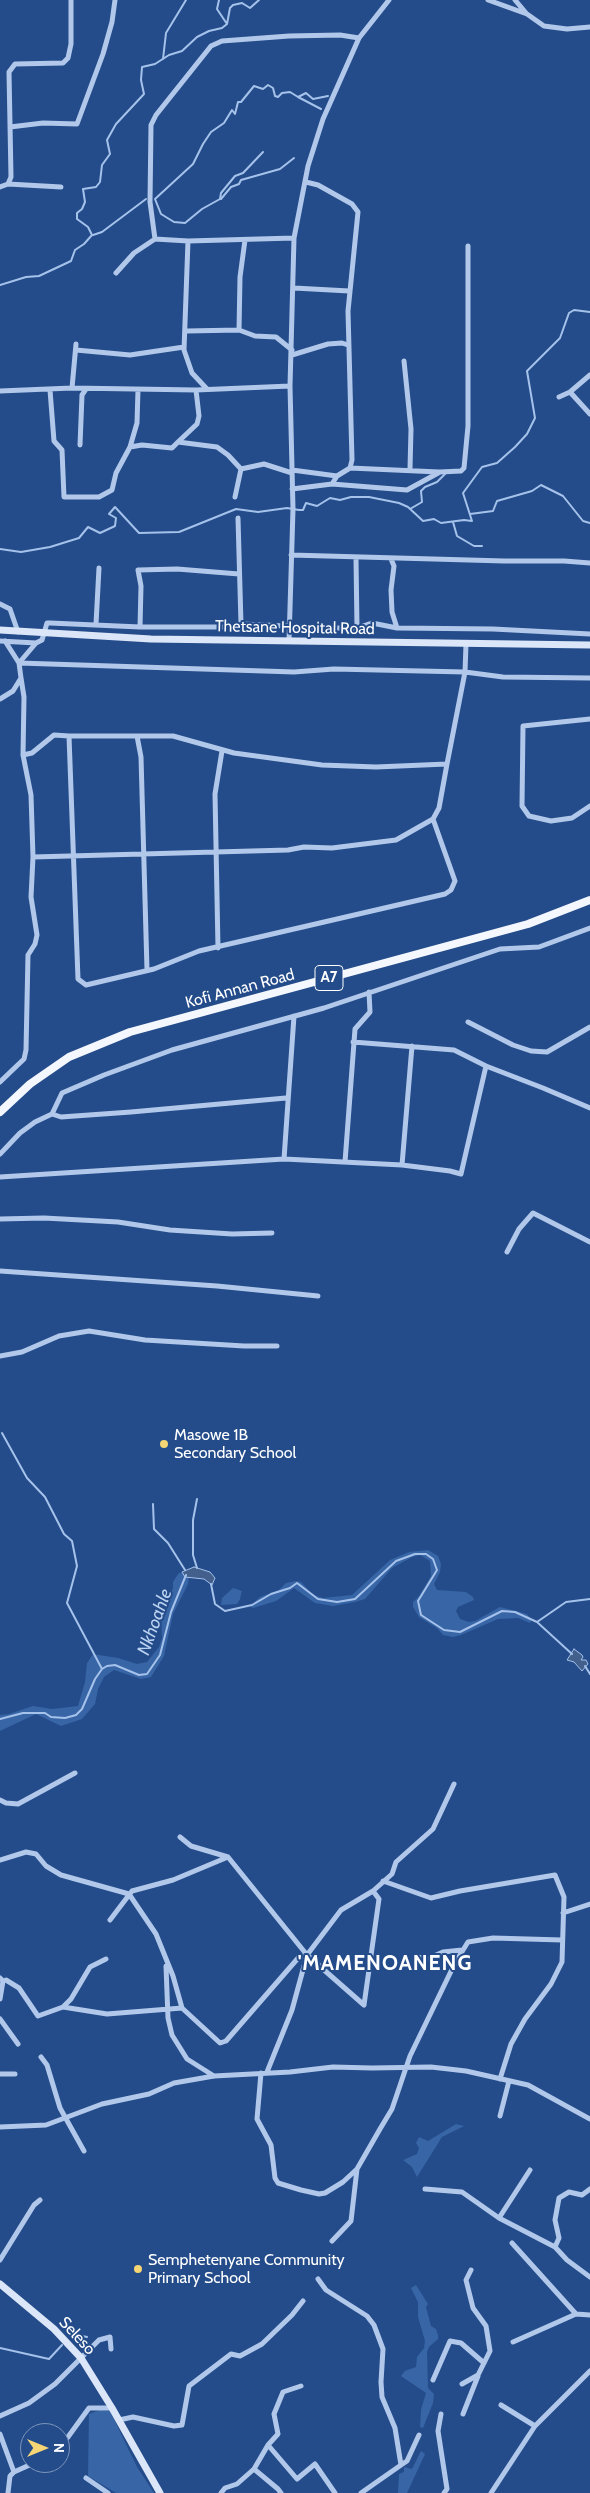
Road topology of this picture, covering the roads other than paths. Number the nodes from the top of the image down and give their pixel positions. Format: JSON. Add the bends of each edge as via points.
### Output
{"nodes":[{"id":1,"x":71,"y":0,"type":"edge"},
{"id":2,"x":115,"y":0,"type":"edge"},
{"id":3,"x":389,"y":0,"type":"edge"},
{"id":4,"x":488,"y":0,"type":"edge"},
{"id":5,"x":515,"y":0,"type":"edge"},
{"id":6,"x":527,"y":14,"type":"junction"},
{"id":7,"x":590,"y":27,"type":"edge"},
{"id":8,"x":359,"y":38,"type":"junction"},
{"id":9,"x":10,"y":128,"type":"junction"},
{"id":10,"x":306,"y":182,"type":"junction"},
{"id":11,"x":8,"y":184,"type":"junction"},
{"id":12,"x":0,"y":187,"type":"edge"},
{"id":13,"x":60,"y":187,"type":"dead end"},
{"id":14,"x":294,"y":238,"type":"junction"},
{"id":15,"x":155,"y":239,"type":"junction"},
{"id":16,"x":245,"y":240,"type":"junction"},
{"id":17,"x":188,"y":241,"type":"junction"},
{"id":18,"x":468,"y":246,"type":"dead end"},
{"id":19,"x":116,"y":273,"type":"dead end"},
{"id":20,"x":294,"y":288,"type":"junction"},
{"id":21,"x":349,"y":291,"type":"junction"},
{"id":22,"x":238,"y":330,"type":"junction"},
{"id":23,"x":186,"y":331,"type":"junction"},
{"id":24,"x":76,"y":344,"type":"dead end"},
{"id":25,"x":348,"y":345,"type":"junction"},
{"id":26,"x":184,"y":347,"type":"junction"},
{"id":27,"x":76,"y":350,"type":"junction"},
{"id":28,"x":292,"y":352,"type":"junction"},
{"id":29,"x":404,"y":361,"type":"dead end"},
{"id":30,"x":590,"y":375,"type":"edge"},
{"id":31,"x":290,"y":386,"type":"junction"},
{"id":32,"x":72,"y":388,"type":"junction"},
{"id":33,"x":86,"y":389,"type":"junction"},
{"id":34,"x":207,"y":389,"type":"junction"},
{"id":35,"x":0,"y":390,"type":"edge"},
{"id":36,"x":50,"y":390,"type":"junction"},
{"id":37,"x":138,"y":390,"type":"junction"},
{"id":38,"x":196,"y":390,"type":"junction"},
{"id":39,"x":570,"y":392,"type":"junction"},
{"id":40,"x":559,"y":397,"type":"dead end"},
{"id":41,"x":590,"y":414,"type":"edge"},
{"id":42,"x":178,"y":442,"type":"junction"},
{"id":43,"x":80,"y":445,"type":"dead end"},
{"id":44,"x":130,"y":447,"type":"junction"},
{"id":45,"x":240,"y":468,"type":"junction"},
{"id":46,"x":350,"y":468,"type":"junction"},
{"id":47,"x":410,"y":469,"type":"junction"},
{"id":48,"x":292,"y":471,"type":"junction"},
{"id":49,"x":440,"y":472,"type":"junction"},
{"id":50,"x":337,"y":476,"type":"junction"},
{"id":51,"x":332,"y":484,"type":"junction"},
{"id":52,"x":292,"y":489,"type":"junction"},
{"id":53,"x":235,"y":497,"type":"dead end"},
{"id":54,"x":238,"y":518,"type":"dead end"},
{"id":55,"x":290,"y":555,"type":"junction"},
{"id":56,"x":356,"y":558,"type":"junction"},
{"id":57,"x":391,"y":559,"type":"junction"},
{"id":58,"x":590,"y":563,"type":"edge"},
{"id":59,"x":99,"y":568,"type":"dead end"},
{"id":60,"x":239,"y":574,"type":"junction"},
{"id":61,"x":0,"y":604,"type":"edge"},
{"id":62,"x":96,"y":624,"type":"junction"},
{"id":63,"x":241,"y":624,"type":"junction"},
{"id":64,"x":290,"y":626,"type":"junction"},
{"id":65,"x":140,"y":627,"type":"junction"},
{"id":66,"x":357,"y":628,"type":"junction"},
{"id":67,"x":398,"y":628,"type":"junction"},
{"id":68,"x":0,"y":631,"type":"edge"},
{"id":69,"x":18,"y":632,"type":"junction"},
{"id":70,"x":44,"y":634,"type":"junction"},
{"id":71,"x":590,"y":634,"type":"edge"},
{"id":72,"x":3,"y":641,"type":"edge"},
{"id":73,"x":289,"y":641,"type":"junction"},
{"id":74,"x":36,"y":643,"type":"junction"},
{"id":75,"x":466,"y":644,"type":"junction"},
{"id":76,"x":590,"y":645,"type":"edge"},
{"id":77,"x":19,"y":663,"type":"junction"},
{"id":78,"x":465,"y":672,"type":"junction"},
{"id":79,"x":21,"y":678,"type":"junction"},
{"id":80,"x":590,"y":678,"type":"edge"},
{"id":81,"x":0,"y":699,"type":"edge"},
{"id":82,"x":590,"y":719,"type":"edge"},
{"id":83,"x":69,"y":736,"type":"junction"},
{"id":84,"x":137,"y":736,"type":"junction"},
{"id":85,"x":222,"y":751,"type":"junction"},
{"id":86,"x":23,"y":755,"type":"junction"},
{"id":87,"x":447,"y":764,"type":"junction"},
{"id":88,"x":590,"y":806,"type":"edge"},
{"id":89,"x":433,"y":818,"type":"junction"},
{"id":90,"x":216,"y":851,"type":"junction"},
{"id":91,"x":144,"y":854,"type":"junction"},
{"id":92,"x":72,"y":856,"type":"junction"},
{"id":93,"x":33,"y":857,"type":"junction"},
{"id":94,"x":590,"y":900,"type":"edge"},
{"id":95,"x":590,"y":928,"type":"edge"},
{"id":96,"x":218,"y":948,"type":"junction"},
{"id":97,"x":147,"y":970,"type":"junction"},
{"id":98,"x":369,"y":992,"type":"junction"},
{"id":99,"x":294,"y":1016,"type":"junction"},
{"id":100,"x":468,"y":1022,"type":"dead end"},
{"id":101,"x":590,"y":1027,"type":"edge"},
{"id":102,"x":354,"y":1042,"type":"junction"},
{"id":103,"x":412,"y":1046,"type":"junction"},
{"id":104,"x":486,"y":1066,"type":"junction"},
{"id":105,"x":0,"y":1082,"type":"edge"},
{"id":106,"x":286,"y":1098,"type":"junction"},
{"id":107,"x":590,"y":1108,"type":"edge"},
{"id":108,"x":0,"y":1112,"type":"edge"},
{"id":109,"x":52,"y":1114,"type":"junction"},
{"id":110,"x":0,"y":1154,"type":"edge"},
{"id":111,"x":284,"y":1159,"type":"junction"},
{"id":112,"x":345,"y":1162,"type":"junction"},
{"id":113,"x":402,"y":1165,"type":"junction"},
{"id":114,"x":0,"y":1177,"type":"edge"},
{"id":115,"x":0,"y":1219,"type":"edge"},
{"id":116,"x":272,"y":1233,"type":"dead end"},
{"id":117,"x":590,"y":1242,"type":"edge"},
{"id":118,"x":507,"y":1252,"type":"dead end"},
{"id":119,"x":0,"y":1271,"type":"edge"},
{"id":120,"x":318,"y":1296,"type":"dead end"},
{"id":121,"x":277,"y":1346,"type":"dead end"},
{"id":122,"x":0,"y":1356,"type":"edge"},
{"id":123,"x":75,"y":1773,"type":"dead end"},
{"id":124,"x":454,"y":1784,"type":"dead end"},
{"id":125,"x":0,"y":1800,"type":"edge"},
{"id":126,"x":180,"y":1837,"type":"dead end"},
{"id":127,"x":228,"y":1857,"type":"junction"},
{"id":128,"x":0,"y":1860,"type":"edge"},
{"id":129,"x":383,"y":1881,"type":"junction"},
{"id":130,"x":373,"y":1891,"type":"junction"},
{"id":131,"x":129,"y":1894,"type":"junction"},
{"id":132,"x":590,"y":1904,"type":"edge"},
{"id":133,"x":563,"y":1913,"type":"junction"},
{"id":134,"x":110,"y":1920,"type":"dead end"},
{"id":135,"x":562,"y":1940,"type":"junction"},
{"id":136,"x":463,"y":1949,"type":"junction"},
{"id":137,"x":307,"y":1956,"type":"junction"},
{"id":138,"x":417,"y":1957,"type":"dead end"},
{"id":139,"x":165,"y":1958,"type":"junction"},
{"id":140,"x":106,"y":1959,"type":"dead end"},
{"id":141,"x":1,"y":1980,"type":"edge"},
{"id":142,"x":0,"y":1999,"type":"edge"},
{"id":143,"x":63,"y":2007,"type":"junction"},
{"id":144,"x":168,"y":2008,"type":"junction"},
{"id":145,"x":182,"y":2008,"type":"junction"},
{"id":146,"x":0,"y":2020,"type":"edge"},
{"id":147,"x":18,"y":2044,"type":"dead end"},
{"id":148,"x":41,"y":2057,"type":"dead end"},
{"id":149,"x":406,"y":2066,"type":"junction"},
{"id":150,"x":267,"y":2072,"type":"junction"},
{"id":151,"x":261,"y":2073,"type":"junction"},
{"id":152,"x":0,"y":2074,"type":"edge"},
{"id":153,"x":15,"y":2074,"type":"dead end"},
{"id":154,"x":214,"y":2076,"type":"junction"},
{"id":155,"x":500,"y":2078,"type":"junction"},
{"id":156,"x":509,"y":2081,"type":"junction"},
{"id":157,"x":500,"y":2116,"type":"dead end"},
{"id":158,"x":66,"y":2119,"type":"junction"},
{"id":159,"x":590,"y":2119,"type":"edge"},
{"id":160,"x":0,"y":2126,"type":"edge"},
{"id":161,"x":84,"y":2152,"type":"dead end"},
{"id":162,"x":357,"y":2169,"type":"junction"},
{"id":163,"x":530,"y":2170,"type":"dead end"},
{"id":164,"x":425,"y":2189,"type":"dead end"},
{"id":165,"x":590,"y":2189,"type":"edge"},
{"id":166,"x":40,"y":2200,"type":"dead end"},
{"id":167,"x":499,"y":2218,"type":"junction"},
{"id":168,"x":332,"y":2241,"type":"dead end"},
{"id":169,"x":512,"y":2243,"type":"dead end"},
{"id":170,"x":555,"y":2247,"type":"junction"},
{"id":171,"x":0,"y":2260,"type":"edge"},
{"id":172,"x":471,"y":2270,"type":"dead end"},
{"id":173,"x":590,"y":2277,"type":"edge"},
{"id":174,"x":318,"y":2279,"type":"dead end"},
{"id":175,"x":0,"y":2284,"type":"edge"},
{"id":176,"x":302,"y":2301,"type":"dead end"},
{"id":177,"x":576,"y":2314,"type":"junction"},
{"id":178,"x":590,"y":2315,"type":"edge"},
{"id":179,"x":513,"y":2342,"type":"dead end"},
{"id":180,"x":111,"y":2349,"type":"dead end"},
{"id":181,"x":81,"y":2358,"type":"junction"},
{"id":182,"x":484,"y":2364,"type":"junction"},
{"id":183,"x":590,"y":2371,"type":"edge"},
{"id":184,"x":478,"y":2375,"type":"junction"},
{"id":185,"x":434,"y":2380,"type":"dead end"},
{"id":186,"x":462,"y":2384,"type":"dead end"},
{"id":187,"x":301,"y":2386,"type":"dead end"},
{"id":188,"x":501,"y":2405,"type":"dead end"},
{"id":189,"x":112,"y":2408,"type":"junction"},
{"id":190,"x":441,"y":2414,"type":"dead end"},
{"id":191,"x":463,"y":2414,"type":"dead end"},
{"id":192,"x":0,"y":2416,"type":"edge"},
{"id":193,"x":119,"y":2420,"type":"junction"},
{"id":194,"x":535,"y":2426,"type":"junction"},
{"id":195,"x":0,"y":2434,"type":"edge"},
{"id":196,"x":70,"y":2434,"type":"edge"},
{"id":197,"x":419,"y":2435,"type":"dead end"},
{"id":198,"x":268,"y":2444,"type":"junction"},
{"id":199,"x":401,"y":2465,"type":"junction"},
{"id":200,"x":20,"y":2469,"type":"edge"},
{"id":201,"x":254,"y":2469,"type":"junction"},
{"id":202,"x":14,"y":2472,"type":"junction"},
{"id":203,"x":86,"y":2478,"type":"dead end"},
{"id":204,"x":8,"y":2493,"type":"edge"},
{"id":205,"x":108,"y":2493,"type":"edge"},
{"id":206,"x":160,"y":2493,"type":"edge"},
{"id":207,"x":221,"y":2493,"type":"edge"},
{"id":208,"x":281,"y":2493,"type":"edge"},
{"id":209,"x":335,"y":2493,"type":"edge"},
{"id":210,"x":361,"y":2493,"type":"edge"},
{"id":211,"x":444,"y":2493,"type":"edge"},
{"id":212,"x":491,"y":2493,"type":"edge"}],
"edges":[{"from":1,"to":9,"type":"street","via":[[68,58],[63,63],[15,64],[11,67]]},
{"from":2,"to":9,"type":"street","via":[[104,54],[77,124],[42,123]]},
{"from":3,"to":8,"type":"street"},
{"from":4,"to":6,"type":"street"},
{"from":5,"to":6,"type":"street"},
{"from":6,"to":7,"type":"street","via":[[544,26]]},
{"from":8,"to":10,"type":"street","via":[[323,119]]},
{"from":8,"to":15,"type":"street","via":[[289,36],[222,41],[211,46],[151,125],[150,202]]},
{"from":9,"to":11,"type":"street","via":[[11,177]]},
{"from":10,"to":14,"type":"street"},
{"from":10,"to":21,"type":"street","via":[[352,204],[358,212]]},
{"from":11,"to":12,"type":"street"},
{"from":11,"to":13,"type":"street"},
{"from":14,"to":16,"type":"street"},
{"from":14,"to":20,"type":"street"},
{"from":15,"to":17,"type":"street"},
{"from":15,"to":19,"type":"street"},
{"from":16,"to":17,"type":"street"},
{"from":16,"to":22,"type":"street"},
{"from":17,"to":23,"type":"street"},
{"from":18,"to":49,"type":"street","via":[[466,459],[461,470]]},
{"from":20,"to":21,"type":"street"},
{"from":20,"to":28,"type":"street"},
{"from":21,"to":25,"type":"street"},
{"from":22,"to":23,"type":"street"},
{"from":22,"to":28,"type":"street","via":[[255,336],[276,337]]},
{"from":23,"to":26,"type":"street"},
{"from":24,"to":27,"type":"street"},
{"from":25,"to":28,"type":"street","via":[[328,344]]},
{"from":25,"to":46,"type":"street","via":[[352,436]]},
{"from":26,"to":27,"type":"street","via":[[130,355]]},
{"from":26,"to":34,"type":"street","via":[[192,373]]},
{"from":27,"to":32,"type":"street"},
{"from":28,"to":31,"type":"street"},
{"from":29,"to":47,"type":"street","via":[[411,430]]},
{"from":30,"to":39,"type":"street"},
{"from":31,"to":34,"type":"street"},
{"from":31,"to":48,"type":"street"},
{"from":32,"to":33,"type":"street"},
{"from":32,"to":36,"type":"street"},
{"from":33,"to":37,"type":"street"},
{"from":33,"to":43,"type":"street","via":[[82,395]]},
{"from":34,"to":38,"type":"street"},
{"from":35,"to":36,"type":"street"},
{"from":36,"to":44,"type":"street","via":[[54,441],[62,450],[63,457],[64,497],[99,497],[112,490],[116,473]]},
{"from":37,"to":38,"type":"street"},
{"from":37,"to":44,"type":"street","via":[[136,423]]},
{"from":38,"to":42,"type":"street","via":[[197,424]]},
{"from":39,"to":40,"type":"street"},
{"from":39,"to":41,"type":"street"},
{"from":42,"to":44,"type":"street","via":[[172,448]]},
{"from":42,"to":45,"type":"street","via":[[217,447]]},
{"from":45,"to":48,"type":"street","via":[[264,464]]},
{"from":45,"to":53,"type":"street"},
{"from":46,"to":47,"type":"street"},
{"from":46,"to":50,"type":"street"},
{"from":47,"to":49,"type":"street"},
{"from":48,"to":50,"type":"street"},
{"from":48,"to":52,"type":"street"},
{"from":49,"to":51,"type":"street","via":[[407,490]]},
{"from":50,"to":51,"type":"street"},
{"from":51,"to":52,"type":"street"},
{"from":52,"to":55,"type":"street"},
{"from":54,"to":60,"type":"street"},
{"from":55,"to":56,"type":"street"},
{"from":55,"to":64,"type":"street"},
{"from":56,"to":57,"type":"street"},
{"from":56,"to":66,"type":"street"},
{"from":57,"to":58,"type":"street"},
{"from":57,"to":67,"type":"street","via":[[394,566],[392,612]]},
{"from":59,"to":62,"type":"street"},
{"from":60,"to":63,"type":"street"},
{"from":60,"to":65,"type":"street","via":[[138,570]]},
{"from":61,"to":69,"type":"street","via":[[10,609]]},
{"from":62,"to":65,"type":"street"},
{"from":62,"to":70,"type":"street","via":[[46,623]]},
{"from":63,"to":64,"type":"street"},
{"from":63,"to":65,"type":"street","via":[[236,627]]},
{"from":64,"to":66,"type":"street"},
{"from":64,"to":73,"type":"street"},
{"from":66,"to":67,"type":"street","via":[[372,623]]},
{"from":67,"to":71,"type":"street"},
{"from":68,"to":69,"type":"main road","name":"Thetsane Hospital Road"},
{"from":69,"to":70,"type":"main road","name":"Thetsane Hospital Road"},
{"from":70,"to":73,"type":"main road","name":"Thetsane Hospital Road"},
{"from":70,"to":74,"type":"street"},
{"from":72,"to":74,"type":"street"},
{"from":72,"to":77,"type":"street"},
{"from":73,"to":75,"type":"main road","name":"Thetsane Hospital Road"},
{"from":74,"to":77,"type":"street"},
{"from":75,"to":76,"type":"main road","name":"Thetsane Hospital Road"},
{"from":75,"to":78,"type":"street"},
{"from":77,"to":78,"type":"street","via":[[294,672],[334,669]]},
{"from":77,"to":79,"type":"street"},
{"from":78,"to":80,"type":"street","via":[[503,677]]},
{"from":78,"to":87,"type":"street"},
{"from":79,"to":81,"type":"street","via":[[13,691]]},
{"from":79,"to":86,"type":"street","via":[[24,697]]},
{"from":82,"to":88,"type":"street","via":[[523,726],[522,806],[529,816],[551,821],[572,818]]},
{"from":83,"to":84,"type":"street"},
{"from":83,"to":86,"type":"street","via":[[54,735],[32,753]]},
{"from":83,"to":92,"type":"street"},
{"from":84,"to":85,"type":"street","via":[[173,736]]},
{"from":84,"to":91,"type":"street","via":[[141,757]]},
{"from":85,"to":87,"type":"street","via":[[322,765]]},
{"from":85,"to":90,"type":"street","via":[[215,794]]},
{"from":86,"to":93,"type":"street","via":[[31,788]]},
{"from":87,"to":89,"type":"street","via":[[439,808]]},
{"from":89,"to":90,"type":"street","via":[[396,840],[332,848]]},
{"from":89,"to":96,"type":"street","via":[[455,881],[452,890]]},
{"from":90,"to":91,"type":"street"},
{"from":90,"to":96,"type":"street"},
{"from":91,"to":92,"type":"street"},
{"from":91,"to":97,"type":"street"},
{"from":92,"to":93,"type":"street"},
{"from":92,"to":97,"type":"street","via":[[78,979],[86,985]]},
{"from":93,"to":105,"type":"street","via":[[31,898],[36,934],[35,944],[28,955],[26,1050],[24,1059]]},
{"from":94,"to":108,"type":"main road","name":"Kofi Annan Road","number":"A7","via":[[528,924],[130,1032],[69,1057],[30,1084]]},
{"from":95,"to":98,"type":"street","via":[[539,947],[500,949]]},
{"from":96,"to":97,"type":"street","via":[[199,951]]},
{"from":98,"to":99,"type":"street"},
{"from":98,"to":102,"type":"street","via":[[370,1012],[355,1029]]},
{"from":99,"to":106,"type":"street","via":[[292,1064]]},
{"from":99,"to":109,"type":"street","via":[[172,1050],[104,1075],[62,1093]]},
{"from":100,"to":101,"type":"street","via":[[513,1045],[547,1052]]},
{"from":102,"to":103,"type":"street"},
{"from":102,"to":112,"type":"street"},
{"from":103,"to":104,"type":"street","via":[[454,1050]]},
{"from":103,"to":113,"type":"street"},
{"from":104,"to":107,"type":"street"},
{"from":104,"to":113,"type":"street","via":[[461,1174]]},
{"from":106,"to":109,"type":"street","via":[[61,1117]]},
{"from":106,"to":111,"type":"street"},
{"from":109,"to":110,"type":"street","via":[[27,1127]]},
{"from":111,"to":112,"type":"street"},
{"from":111,"to":114,"type":"street"},
{"from":112,"to":113,"type":"street"},
{"from":115,"to":116,"type":"street","via":[[44,1218],[118,1222],[170,1230]]},
{"from":117,"to":118,"type":"street","via":[[533,1213],[518,1229]]},
{"from":119,"to":120,"type":"street"},
{"from":121,"to":122,"type":"street","via":[[145,1340],[89,1331],[59,1336],[22,1352]]},
{"from":123,"to":125,"type":"street","via":[[18,1804]]},
{"from":124,"to":129,"type":"street","via":[[434,1829],[396,1862],[392,1874]]},
{"from":126,"to":127,"type":"street","via":[[191,1846]]},
{"from":127,"to":131,"type":"street"},
{"from":127,"to":137,"type":"street"},
{"from":128,"to":131,"type":"street","via":[[26,1852],[36,1854],[46,1866],[61,1875]]},
{"from":129,"to":130,"type":"street"},
{"from":129,"to":133,"type":"street","via":[[431,1898],[460,1890],[555,1875],[564,1896]]},
{"from":130,"to":137,"type":"street","via":[[341,1910]]},
{"from":130,"to":137,"type":"street","via":[[379,1899],[364,2005]]},
{"from":131,"to":134,"type":"street"},
{"from":131,"to":139,"type":"street","via":[[156,1934]]},
{"from":132,"to":133,"type":"street"},
{"from":133,"to":135,"type":"street"},
{"from":135,"to":136,"type":"street","via":[[493,1938],[468,1942]]},
{"from":135,"to":155,"type":"street","via":[[562,1962],[551,1984],[524,2019],[511,2044]]},
{"from":136,"to":138,"type":"street","via":[[427,1959]]},
{"from":136,"to":149,"type":"street"},
{"from":137,"to":145,"type":"street","via":[[300,1957],[226,2041],[220,2043]]},
{"from":137,"to":150,"type":"street","via":[[292,2010]]},
{"from":139,"to":144,"type":"street"},
{"from":139,"to":145,"type":"street"},
{"from":140,"to":143,"type":"street","via":[[90,1968]]},
{"from":141,"to":142,"type":"street"},
{"from":141,"to":143,"type":"street","via":[[19,1988],[38,2016]]},
{"from":143,"to":144,"type":"street","via":[[106,2014]]},
{"from":144,"to":145,"type":"street"},
{"from":144,"to":154,"type":"street","via":[[172,2035],[179,2048],[187,2059]]},
{"from":146,"to":147,"type":"street"},
{"from":148,"to":158,"type":"street","via":[[47,2065],[52,2087]]},
{"from":149,"to":150,"type":"street"},
{"from":149,"to":155,"type":"street","via":[[466,2071]]},
{"from":149,"to":162,"type":"street","via":[[392,2109]]},
{"from":150,"to":151,"type":"street"},
{"from":151,"to":154,"type":"street"},
{"from":151,"to":162,"type":"street","via":[[258,2119],[271,2145],[278,2182],[319,2194],[343,2182]]},
{"from":152,"to":153,"type":"street"},
{"from":154,"to":158,"type":"street","via":[[174,2083],[149,2094],[102,2104]]},
{"from":155,"to":156,"type":"street"},
{"from":156,"to":157,"type":"street"},
{"from":156,"to":159,"type":"street","via":[[528,2085]]},
{"from":158,"to":160,"type":"street","via":[[46,2125]]},
{"from":158,"to":161,"type":"street"},
{"from":162,"to":168,"type":"street","via":[[351,2221]]},
{"from":163,"to":167,"type":"street"},
{"from":164,"to":167,"type":"street","via":[[462,2192]]},
{"from":165,"to":170,"type":"street","via":[[582,2195],[569,2192],[559,2198],[555,2220],[559,2238]]},
{"from":166,"to":171,"type":"street"},
{"from":167,"to":170,"type":"street"},
{"from":169,"to":177,"type":"street"},
{"from":170,"to":173,"type":"street","via":[[566,2260]]},
{"from":172,"to":182,"type":"street","via":[[467,2285],[473,2308],[486,2326],[490,2351]]},
{"from":174,"to":199,"type":"street","via":[[326,2290],[367,2316],[374,2325],[383,2349],[382,2397],[395,2428]]},
{"from":175,"to":181,"type":"main road","name":"Seleso","via":[[48,2324]]},
{"from":176,"to":193,"type":"street","via":[[262,2344],[240,2356],[231,2354],[189,2386],[182,2425],[133,2417]]},
{"from":177,"to":178,"type":"street"},
{"from":177,"to":179,"type":"street"},
{"from":180,"to":181,"type":"street","via":[[112,2339],[106,2337]]},
{"from":181,"to":189,"type":"main road","name":"Seleso"},
{"from":181,"to":192,"type":"street","via":[[69,2372],[29,2403]]},
{"from":182,"to":184,"type":"street"},
{"from":182,"to":185,"type":"street","via":[[461,2343],[450,2341]]},
{"from":183,"to":194,"type":"street"},
{"from":184,"to":186,"type":"street"},
{"from":184,"to":191,"type":"street"},
{"from":187,"to":198,"type":"street","via":[[283,2392],[274,2414],[278,2434]]},
{"from":188,"to":194,"type":"street"},
{"from":189,"to":193,"type":"main road","name":"Seleso"},
{"from":189,"to":196,"type":"street","via":[[89,2408]]},
{"from":190,"to":211,"type":"street","via":[[438,2431],[447,2489]]},
{"from":193,"to":206,"type":"main road","name":"Seleso"},
{"from":194,"to":212,"type":"street"},
{"from":195,"to":202,"type":"street"},
{"from":197,"to":199,"type":"street","via":[[407,2462]]},
{"from":198,"to":201,"type":"street"},
{"from":198,"to":209,"type":"street","via":[[297,2479],[315,2464]]},
{"from":199,"to":210,"type":"street"},
{"from":200,"to":202,"type":"street"},
{"from":201,"to":207,"type":"street"},
{"from":201,"to":208,"type":"street"},
{"from":202,"to":204,"type":"street","via":[[10,2476]]},
{"from":203,"to":205,"type":"street"}]}
